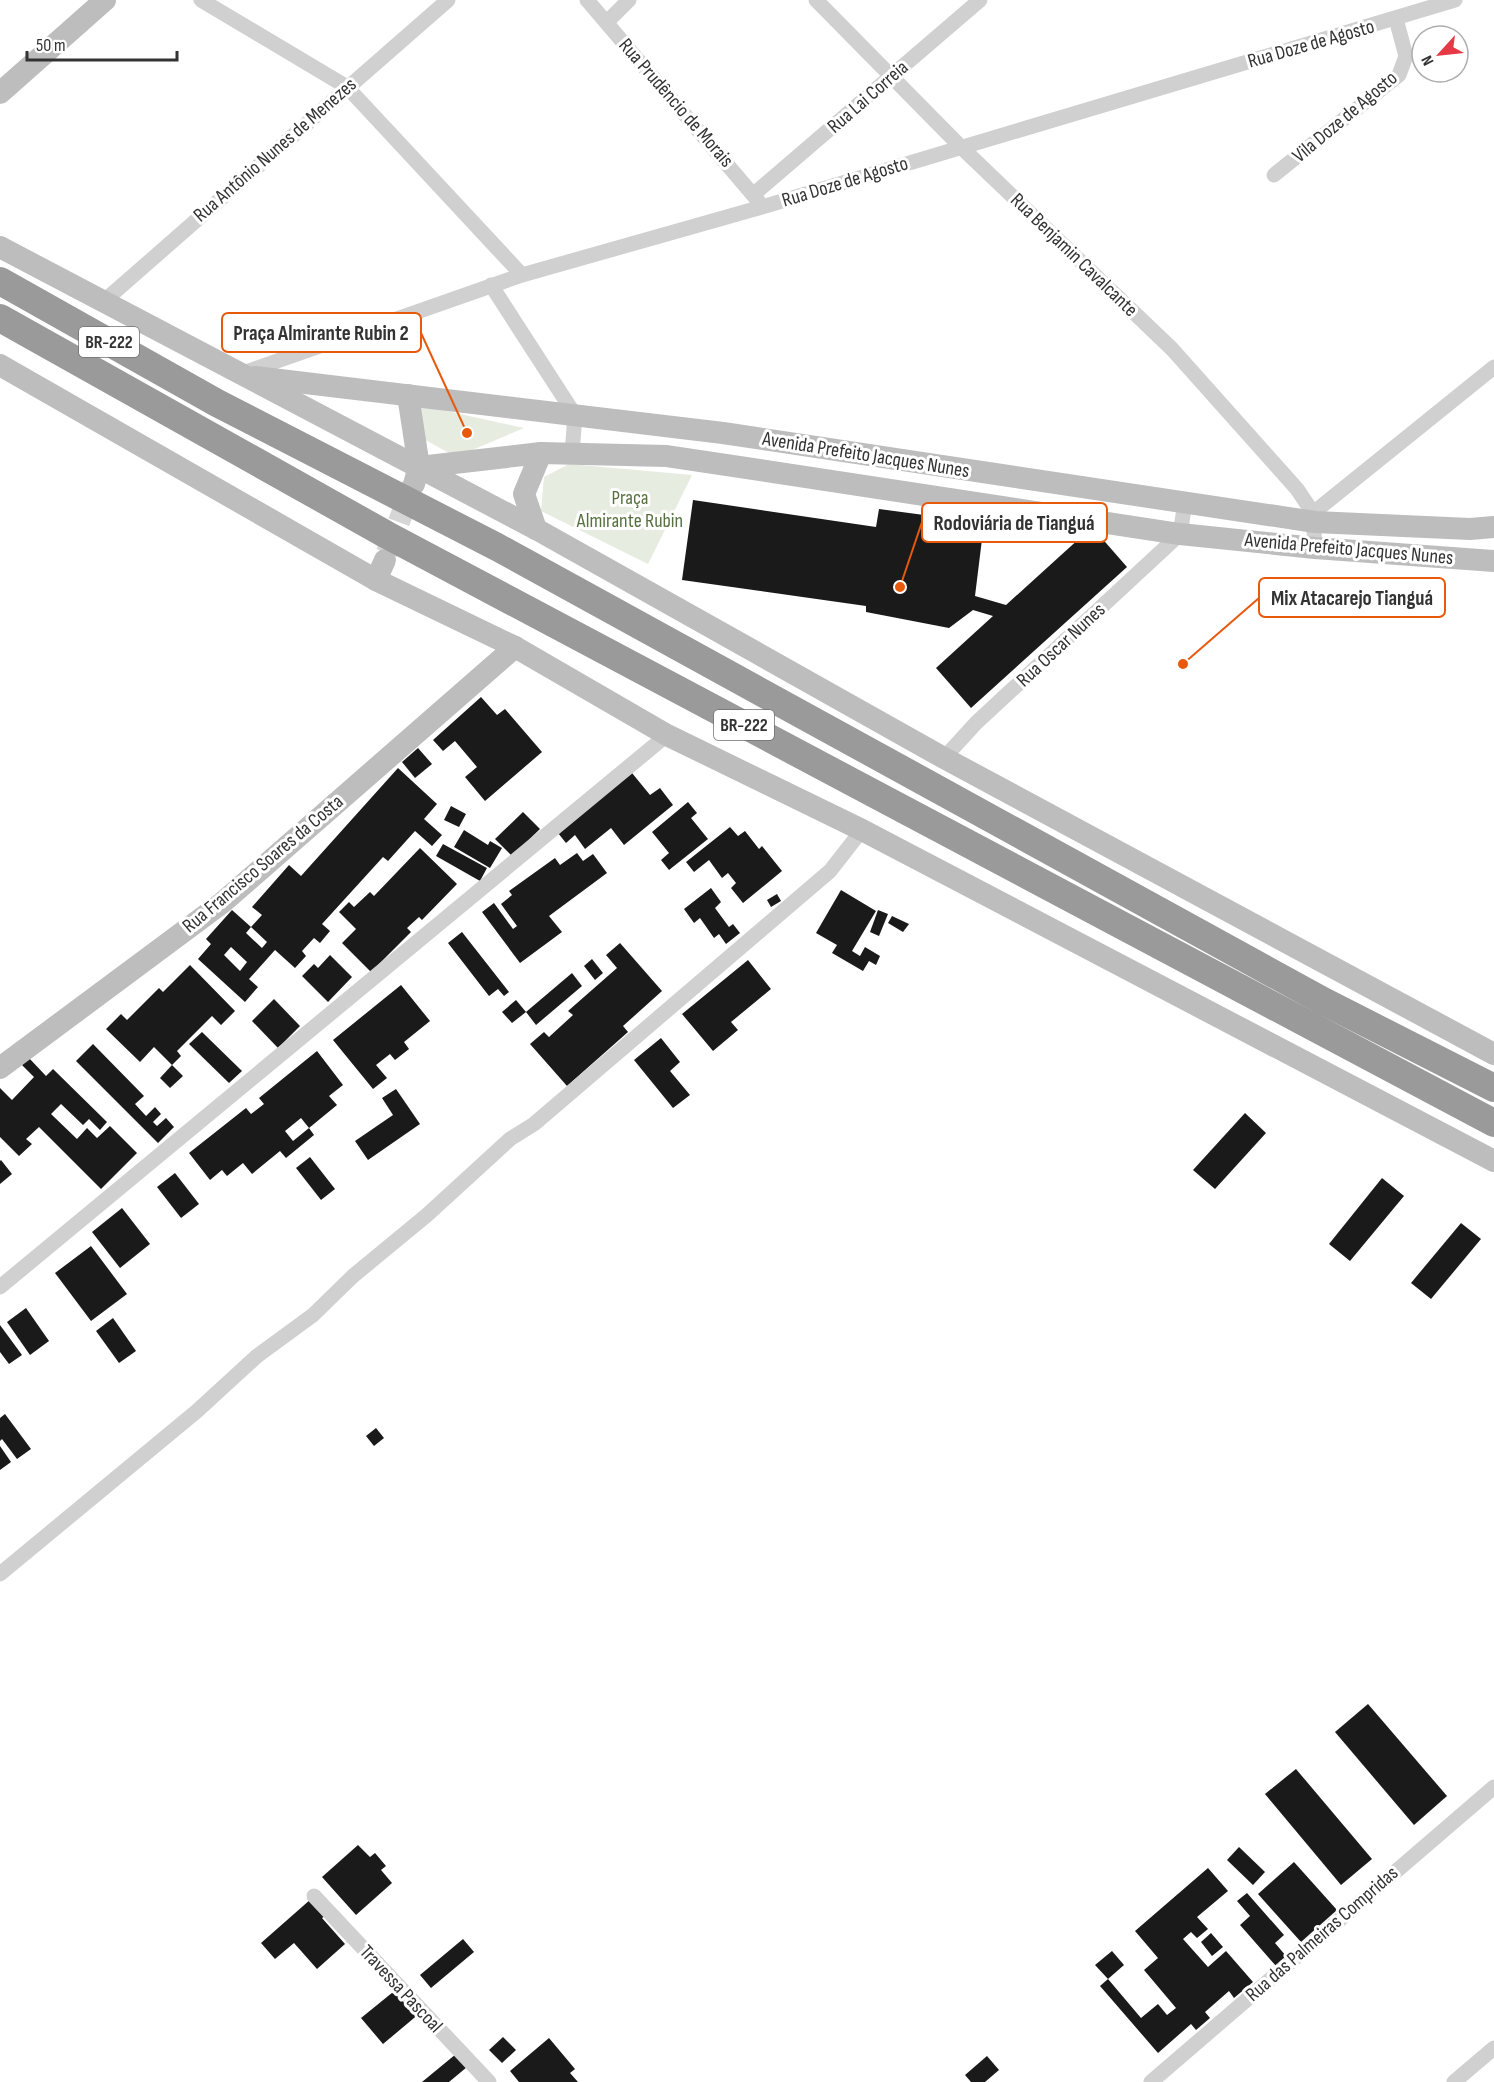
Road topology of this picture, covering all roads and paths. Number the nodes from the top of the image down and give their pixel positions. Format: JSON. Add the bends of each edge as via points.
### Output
{"nodes":[{"id":1,"x":105,"y":0,"type":"edge"},
{"id":2,"x":201,"y":0,"type":"edge"},
{"id":3,"x":448,"y":0,"type":"edge"},
{"id":4,"x":587,"y":0,"type":"edge"},
{"id":5,"x":629,"y":0,"type":"edge"},
{"id":6,"x":816,"y":0,"type":"edge"},
{"id":7,"x":980,"y":0,"type":"edge"},
{"id":8,"x":1455,"y":0,"type":"edge"},
{"id":9,"x":1396,"y":19,"type":"junction"},
{"id":10,"x":607,"y":22,"type":"junction"},
{"id":11,"x":892,"y":77,"type":"junction"},
{"id":12,"x":347,"y":87,"type":"junction"},
{"id":13,"x":0,"y":93,"type":"edge"},
{"id":14,"x":960,"y":146,"type":"junction"},
{"id":15,"x":1275,"y":175,"type":"dead end"},
{"id":16,"x":758,"y":201,"type":"junction"},
{"id":17,"x":0,"y":247,"type":"edge"},
{"id":18,"x":522,"y":275,"type":"junction"},
{"id":19,"x":0,"y":281,"type":"edge"},
{"id":20,"x":491,"y":285,"type":"junction"},
{"id":21,"x":103,"y":302,"type":"junction"},
{"id":22,"x":0,"y":318,"type":"edge"},
{"id":23,"x":0,"y":365,"type":"edge"},
{"id":24,"x":1494,"y":367,"type":"edge"},
{"id":25,"x":238,"y":375,"type":"junction"},
{"id":26,"x":408,"y":395,"type":"junction"},
{"id":27,"x":575,"y":415,"type":"junction"},
{"id":28,"x":671,"y":426,"type":"junction"},
{"id":29,"x":777,"y":441,"type":"junction"},
{"id":30,"x":541,"y":453,"type":"junction"},
{"id":31,"x":572,"y":454,"type":"junction"},
{"id":32,"x":667,"y":456,"type":"junction"},
{"id":33,"x":876,"y":456,"type":"junction"},
{"id":34,"x":772,"y":472,"type":"junction"},
{"id":35,"x":979,"y":472,"type":"junction"},
{"id":36,"x":416,"y":476,"type":"junction"},
{"id":37,"x":871,"y":487,"type":"junction"},
{"id":38,"x":1086,"y":488,"type":"junction"},
{"id":39,"x":974,"y":502,"type":"junction"},
{"id":40,"x":1185,"y":503,"type":"junction"},
{"id":41,"x":1314,"y":517,"type":"junction"},
{"id":42,"x":1080,"y":519,"type":"junction"},
{"id":43,"x":1494,"y":527,"type":"edge"},
{"id":44,"x":536,"y":530,"type":"junction"},
{"id":45,"x":1180,"y":534,"type":"junction"},
{"id":46,"x":1315,"y":548,"type":"junction"},
{"id":47,"x":1494,"y":561,"type":"edge"},
{"id":48,"x":515,"y":646,"type":"junction"},
{"id":49,"x":668,"y":735,"type":"junction"},
{"id":50,"x":944,"y":758,"type":"junction"},
{"id":51,"x":862,"y":830,"type":"junction"},
{"id":52,"x":1494,"y":1054,"type":"edge"},
{"id":53,"x":0,"y":1068,"type":"edge"},
{"id":54,"x":1494,"y":1088,"type":"edge"},
{"id":55,"x":1494,"y":1123,"type":"edge"},
{"id":56,"x":1494,"y":1161,"type":"edge"},
{"id":57,"x":0,"y":1287,"type":"edge"},
{"id":58,"x":0,"y":1574,"type":"edge"},
{"id":59,"x":1494,"y":1787,"type":"edge"},
{"id":60,"x":314,"y":1896,"type":"dead end"},
{"id":61,"x":1494,"y":2048,"type":"edge"},
{"id":62,"x":489,"y":2082,"type":"edge"},
{"id":63,"x":1151,"y":2082,"type":"edge"},
{"id":64,"x":1454,"y":2082,"type":"edge"}],
"edges":[{"from":1,"to":13,"type":"main road"},
{"from":2,"to":12,"type":"street"},
{"from":3,"to":12,"type":"street","name":"Rua Antônio Nunes de Menezes"},
{"from":4,"to":10,"type":"street","name":"Rua Prudêncio de Morais"},
{"from":5,"to":10,"type":"street"},
{"from":6,"to":11,"type":"street","name":"Rua Benjamin Cavalcante"},
{"from":7,"to":11,"type":"street","name":"Rua Lai Correia"},
{"from":8,"to":9,"type":"street","name":"Rua Doze de Agosto"},
{"from":9,"to":14,"type":"street","name":"Rua Doze de Agosto"},
{"from":9,"to":15,"type":"street","name":"Vila Doze de Agosto","via":[[1406,56],[1399,75]]},
{"from":10,"to":16,"type":"street","name":"Rua Prudêncio de Morais"},
{"from":11,"to":14,"type":"street","name":"Rua Benjamin Cavalcante"},
{"from":11,"to":16,"type":"street","name":"Rua Lai Correia"},
{"from":12,"to":18,"type":"street"},
{"from":12,"to":21,"type":"street","name":"Rua Antônio Nunes de Menezes"},
{"from":14,"to":16,"type":"street","name":"Rua Doze de Agosto"},
{"from":14,"to":41,"type":"street","name":"Rua Benjamin Cavalcante","via":[[1172,349],[1297,489]]},
{"from":16,"to":18,"type":"street","name":"Rua Doze de Agosto"},
{"from":17,"to":21,"type":"main road","number":"BR-222"},
{"from":18,"to":20,"type":"street","name":"Rua Doze de Agosto"},
{"from":19,"to":54,"type":"highway","number":"BR-222","via":[[218,403],[497,547],[1323,1001]]},
{"from":20,"to":25,"type":"street","name":"Rua Doze de Agosto"},
{"from":20,"to":27,"type":"street"},
{"from":21,"to":25,"type":"main road","number":"BR-222"},
{"from":22,"to":55,"type":"highway","number":"BR-222","via":[[387,535]]},
{"from":23,"to":48,"type":"main road"},
{"from":24,"to":41,"type":"street"},
{"from":25,"to":26,"type":"main road","name":"Avenida Prefeito Jacques Nunes"},
{"from":25,"to":36,"type":"main road","number":"BR-222"},
{"from":26,"to":27,"type":"main road","name":"Avenida Prefeito Jacques Nunes"},
{"from":26,"to":36,"type":"main road"},
{"from":27,"to":28,"type":"main road","name":"Avenida Prefeito Jacques Nunes"},
{"from":27,"to":31,"type":"street"},
{"from":28,"to":29,"type":"main road","name":"Avenida Prefeito Jacques Nunes"},
{"from":28,"to":32,"type":"main road"},
{"from":29,"to":33,"type":"main road","name":"Avenida Prefeito Jacques Nunes"},
{"from":29,"to":34,"type":"main road"},
{"from":30,"to":31,"type":"main road","name":"Avenida Prefeito Jacques Nunes"},
{"from":30,"to":36,"type":"main road","name":"Avenida Prefeito Jacques Nunes"},
{"from":30,"to":44,"type":"main road","via":[[525,494]]},
{"from":31,"to":32,"type":"main road","name":"Avenida Prefeito Jacques Nunes"},
{"from":32,"to":34,"type":"main road","name":"Avenida Prefeito Jacques Nunes"},
{"from":33,"to":35,"type":"main road","name":"Avenida Prefeito Jacques Nunes"},
{"from":33,"to":37,"type":"main road"},
{"from":34,"to":37,"type":"main road","name":"Avenida Prefeito Jacques Nunes"},
{"from":35,"to":38,"type":"main road","name":"Avenida Prefeito Jacques Nunes"},
{"from":35,"to":39,"type":"main road"},
{"from":36,"to":44,"type":"main road","number":"BR-222"},
{"from":37,"to":39,"type":"main road","name":"Avenida Prefeito Jacques Nunes"},
{"from":38,"to":40,"type":"main road","name":"Avenida Prefeito Jacques Nunes"},
{"from":38,"to":42,"type":"main road"},
{"from":39,"to":42,"type":"main road","name":"Avenida Prefeito Jacques Nunes"},
{"from":40,"to":41,"type":"main road","name":"Avenida Prefeito Jacques Nunes"},
{"from":40,"to":45,"type":"street"},
{"from":41,"to":43,"type":"main road","name":"Avenida Prefeito Jacques Nunes","via":[[1470,529]]},
{"from":41,"to":46,"type":"street"},
{"from":42,"to":45,"type":"main road","name":"Avenida Prefeito Jacques Nunes"},
{"from":44,"to":50,"type":"main road","number":"BR-222"},
{"from":45,"to":46,"type":"main road","name":"Avenida Prefeito Jacques Nunes"},
{"from":45,"to":50,"type":"street","name":"Rua Oscar Nunes","via":[[976,723]]},
{"from":46,"to":47,"type":"main road","name":"Avenida Prefeito Jacques Nunes"},
{"from":48,"to":49,"type":"main road"},
{"from":48,"to":53,"type":"main road","name":"Rua Francisco Soares da Costa","via":[[222,903]]},
{"from":49,"to":51,"type":"main road"},
{"from":49,"to":57,"type":"street"},
{"from":50,"to":52,"type":"main road","number":"BR-222"},
{"from":51,"to":56,"type":"main road"},
{"from":51,"to":58,"type":"street","via":[[821,878],[534,1124],[510,1139],[353,1276],[313,1316],[257,1356],[196,1412]]},
{"from":59,"to":63,"type":"street","name":"Rua das Palmeiras Compridas"},
{"from":60,"to":62,"type":"street","name":"Travessa Pascoal"},
{"from":61,"to":64,"type":"street"}]}
